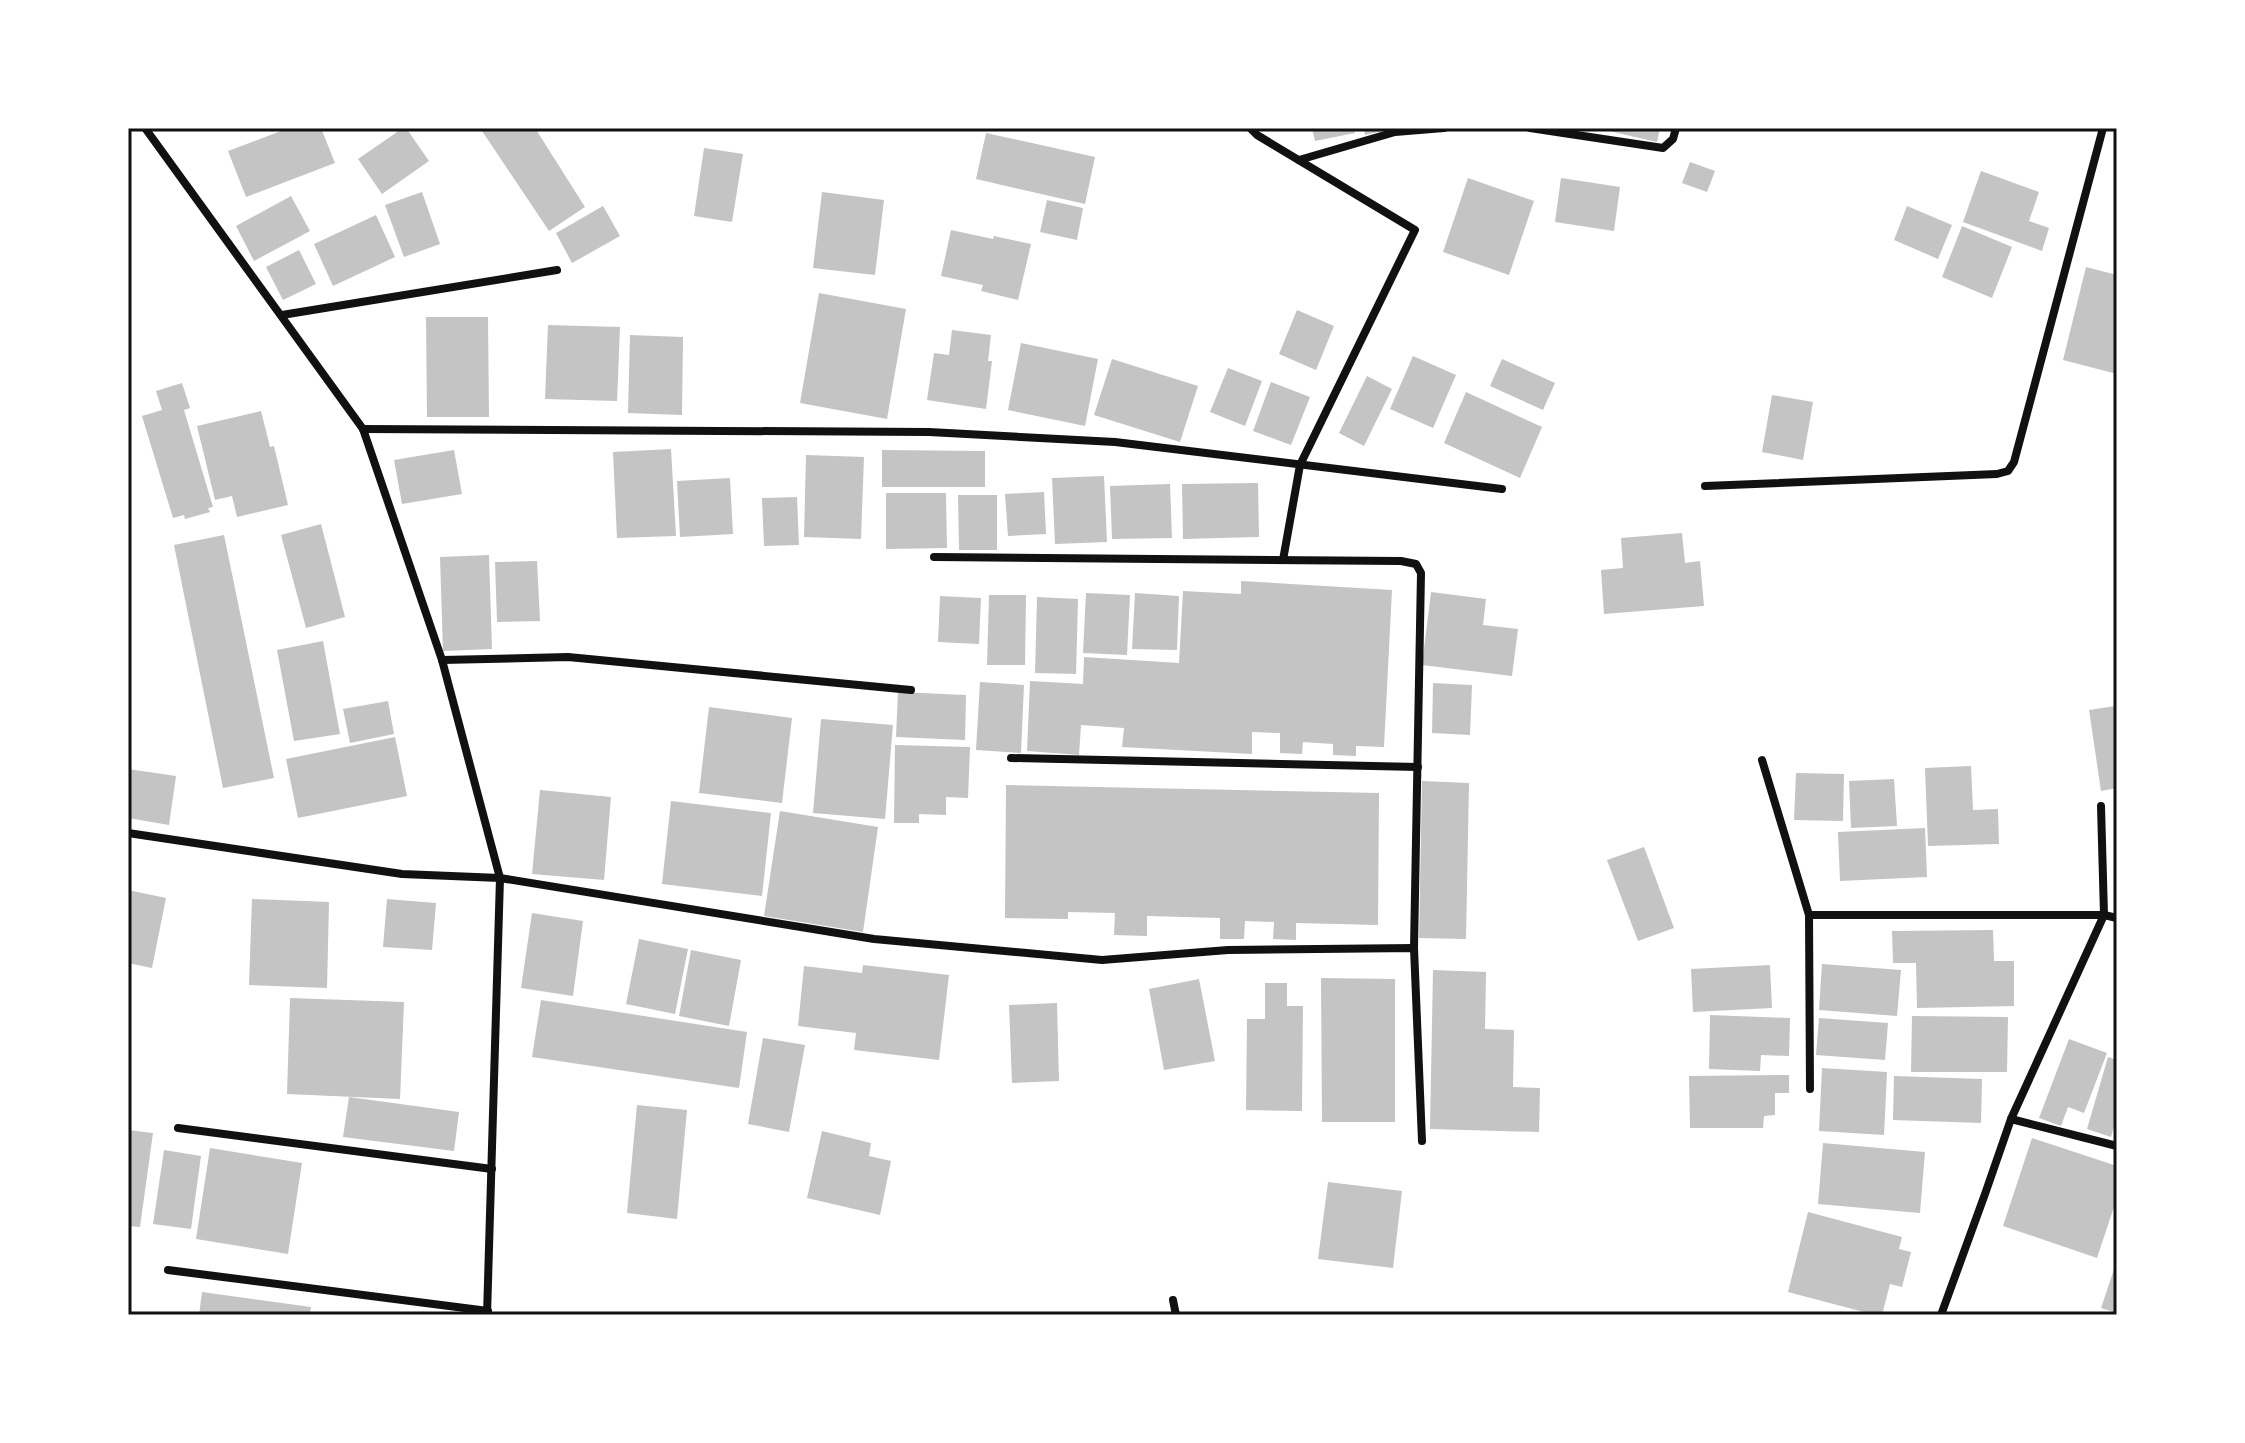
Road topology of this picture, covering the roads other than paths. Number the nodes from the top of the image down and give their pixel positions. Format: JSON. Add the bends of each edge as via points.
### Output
{"nodes":[{"id":1,"x":145,"y":128,"type":"edge"},
{"id":2,"x":1250,"y":128,"type":"edge"},
{"id":3,"x":1444,"y":128,"type":"edge"},
{"id":4,"x":1530,"y":128,"type":"edge"},
{"id":5,"x":1676,"y":128,"type":"edge"},
{"id":6,"x":2103,"y":128,"type":"edge"},
{"id":7,"x":1299,"y":160,"type":"junction"},
{"id":8,"x":557,"y":270,"type":"dead end"},
{"id":9,"x":282,"y":315,"type":"junction"},
{"id":10,"x":363,"y":429,"type":"junction"},
{"id":11,"x":1300,"y":465,"type":"junction"},
{"id":12,"x":1705,"y":486,"type":"dead end"},
{"id":13,"x":1502,"y":489,"type":"dead end"},
{"id":14,"x":934,"y":557,"type":"dead end"},
{"id":15,"x":1283,"y":560,"type":"junction"},
{"id":16,"x":442,"y":660,"type":"junction"},
{"id":17,"x":911,"y":690,"type":"dead end"},
{"id":18,"x":1011,"y":758,"type":"dead end"},
{"id":19,"x":1762,"y":760,"type":"dead end"},
{"id":20,"x":1418,"y":767,"type":"junction"},
{"id":21,"x":2101,"y":806,"type":"dead end"},
{"id":22,"x":128,"y":833,"type":"edge"},
{"id":23,"x":500,"y":878,"type":"junction"},
{"id":24,"x":1809,"y":915,"type":"junction"},
{"id":25,"x":2104,"y":915,"type":"junction"},
{"id":26,"x":2117,"y":918,"type":"edge"},
{"id":27,"x":1414,"y":948,"type":"junction"},
{"id":28,"x":1810,"y":1089,"type":"dead end"},
{"id":29,"x":2011,"y":1119,"type":"junction"},
{"id":30,"x":178,"y":1128,"type":"dead end"},
{"id":31,"x":1422,"y":1141,"type":"dead end"},
{"id":32,"x":2117,"y":1146,"type":"edge"},
{"id":33,"x":492,"y":1169,"type":"junction"},
{"id":34,"x":168,"y":1270,"type":"dead end"},
{"id":35,"x":1173,"y":1300,"type":"dead end"},
{"id":36,"x":487,"y":1313,"type":"edge"},
{"id":37,"x":1176,"y":1315,"type":"edge"},
{"id":38,"x":1941,"y":1315,"type":"edge"}],
"edges":[{"from":1,"to":9,"type":"street"},
{"from":2,"to":7,"type":"street"},
{"from":3,"to":7,"type":"street","via":[[1395,132]]},
{"from":4,"to":5,"type":"street","via":[[1663,148]]},
{"from":6,"to":12,"type":"street","via":[[2008,471]]},
{"from":7,"to":11,"type":"street","via":[[1415,230]]},
{"from":8,"to":9,"type":"street"},
{"from":9,"to":10,"type":"street"},
{"from":10,"to":11,"type":"street","via":[[929,432],[1115,442]]},
{"from":10,"to":16,"type":"street"},
{"from":11,"to":13,"type":"street"},
{"from":11,"to":15,"type":"street"},
{"from":14,"to":15,"type":"street"},
{"from":15,"to":20,"type":"street","via":[[1416,564],[1421,573]]},
{"from":16,"to":17,"type":"street","via":[[568,657]]},
{"from":16,"to":23,"type":"street"},
{"from":18,"to":20,"type":"street"},
{"from":19,"to":24,"type":"street"},
{"from":20,"to":27,"type":"street"},
{"from":21,"to":25,"type":"street"},
{"from":22,"to":23,"type":"street","via":[[402,874]]},
{"from":23,"to":27,"type":"street","via":[[874,939],[1102,960],[1228,950]]},
{"from":23,"to":33,"type":"street"},
{"from":24,"to":25,"type":"street"},
{"from":24,"to":28,"type":"street"},
{"from":25,"to":26,"type":"street"},
{"from":25,"to":29,"type":"street"},
{"from":27,"to":31,"type":"street"},
{"from":29,"to":32,"type":"street"},
{"from":29,"to":38,"type":"street"},
{"from":30,"to":33,"type":"street"},
{"from":33,"to":36,"type":"street"},
{"from":34,"to":36,"type":"street"},
{"from":35,"to":37,"type":"street"}]}
